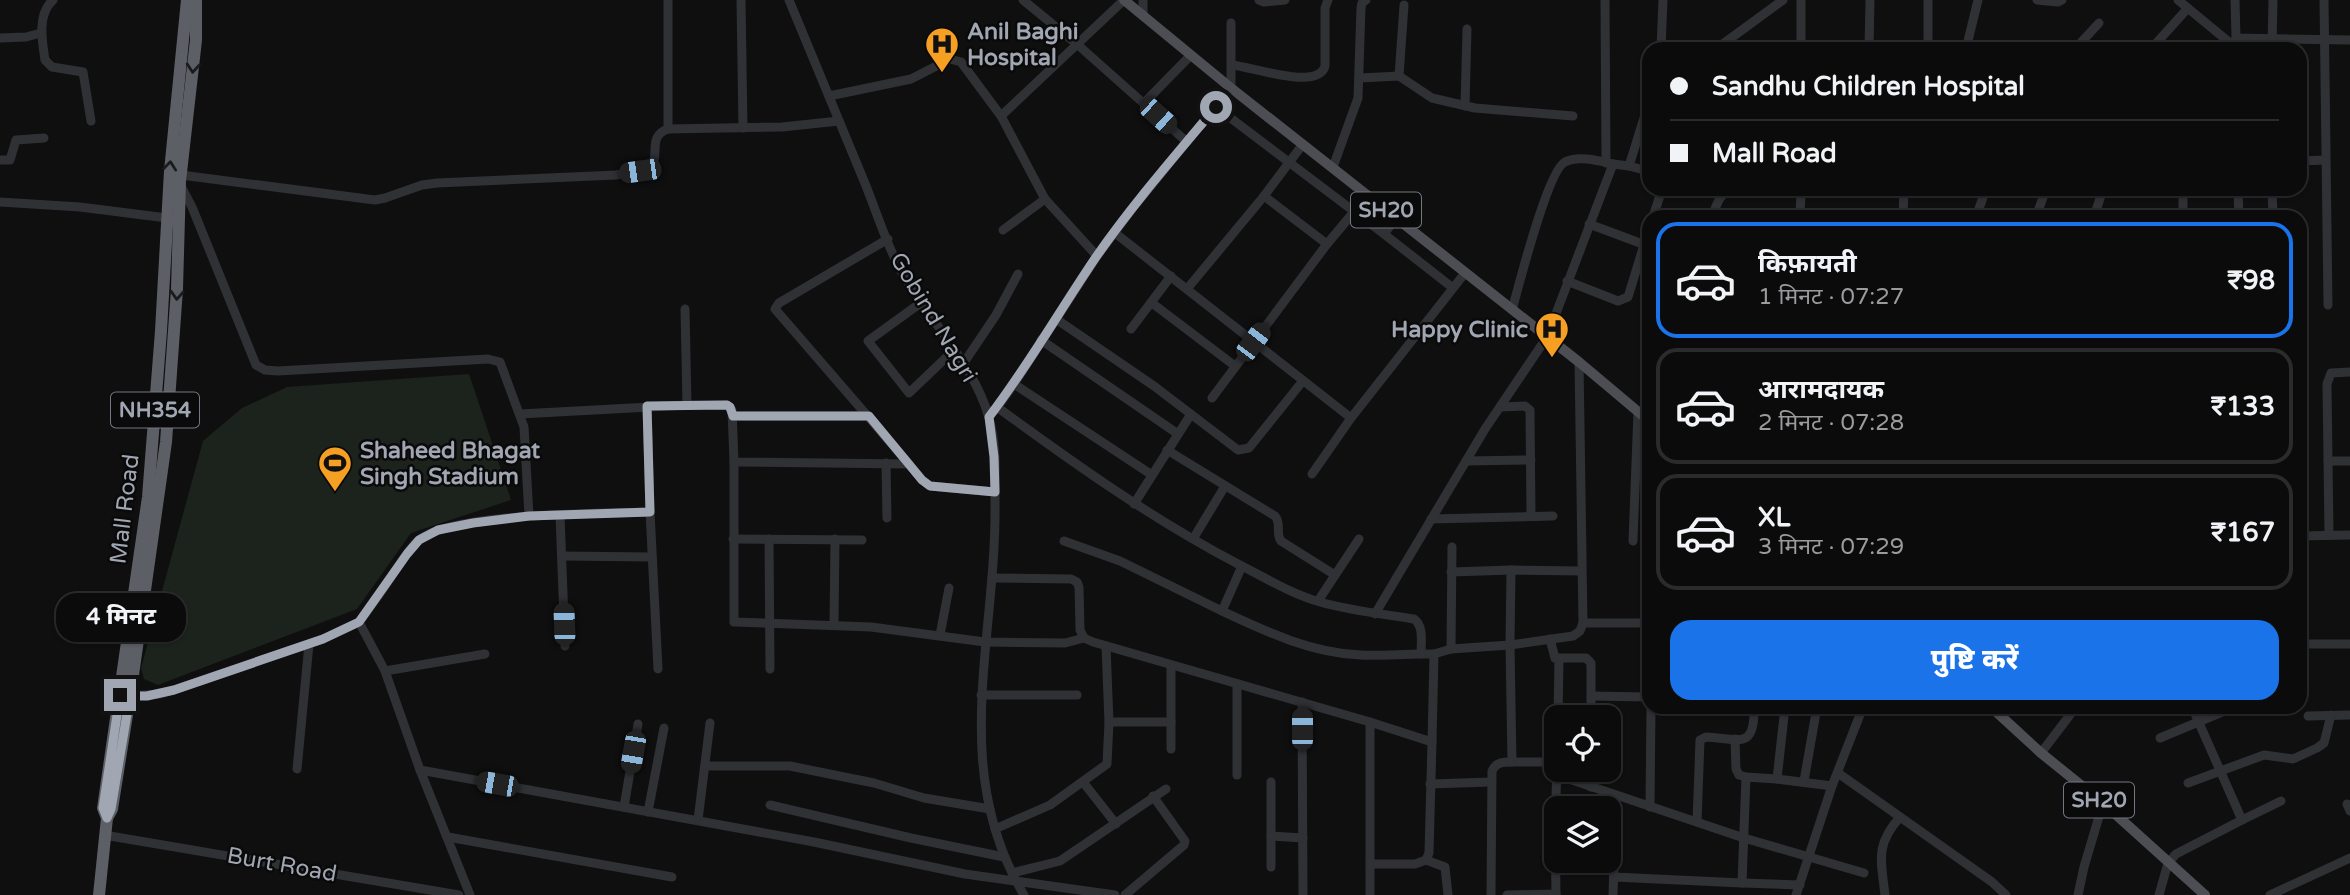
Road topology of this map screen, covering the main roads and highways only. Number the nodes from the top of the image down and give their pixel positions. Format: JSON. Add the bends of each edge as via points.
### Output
{"nodes":[{"id":1,"x":187,"y":0,"type":"edge"},
{"id":2,"x":196,"y":0,"type":"edge"},
{"id":3,"x":1124,"y":0,"type":"edge"},
{"id":4,"x":1642,"y":415,"type":"edge"},
{"id":5,"x":1999,"y":714,"type":"edge"},
{"id":6,"x":107,"y":818,"type":"junction"},
{"id":7,"x":99,"y":895,"type":"edge"},
{"id":8,"x":2205,"y":895,"type":"edge"}],
"edges":[{"from":6,"to":1,"type":"highway","name":"Mall Road","number":"NH354","one_way":true,"via":[[103,808],[148,497]]},
{"from":2,"to":6,"type":"highway","one_way":true,"via":[[181,180],[186,207],[167,429],[130,696]]},
{"from":3,"to":4,"type":"main road","number":"SH20"},
{"from":5,"to":8,"type":"main road","number":"SH20"},
{"from":6,"to":7,"type":"highway","name":"Mall Road","number":"NH354"}]}
